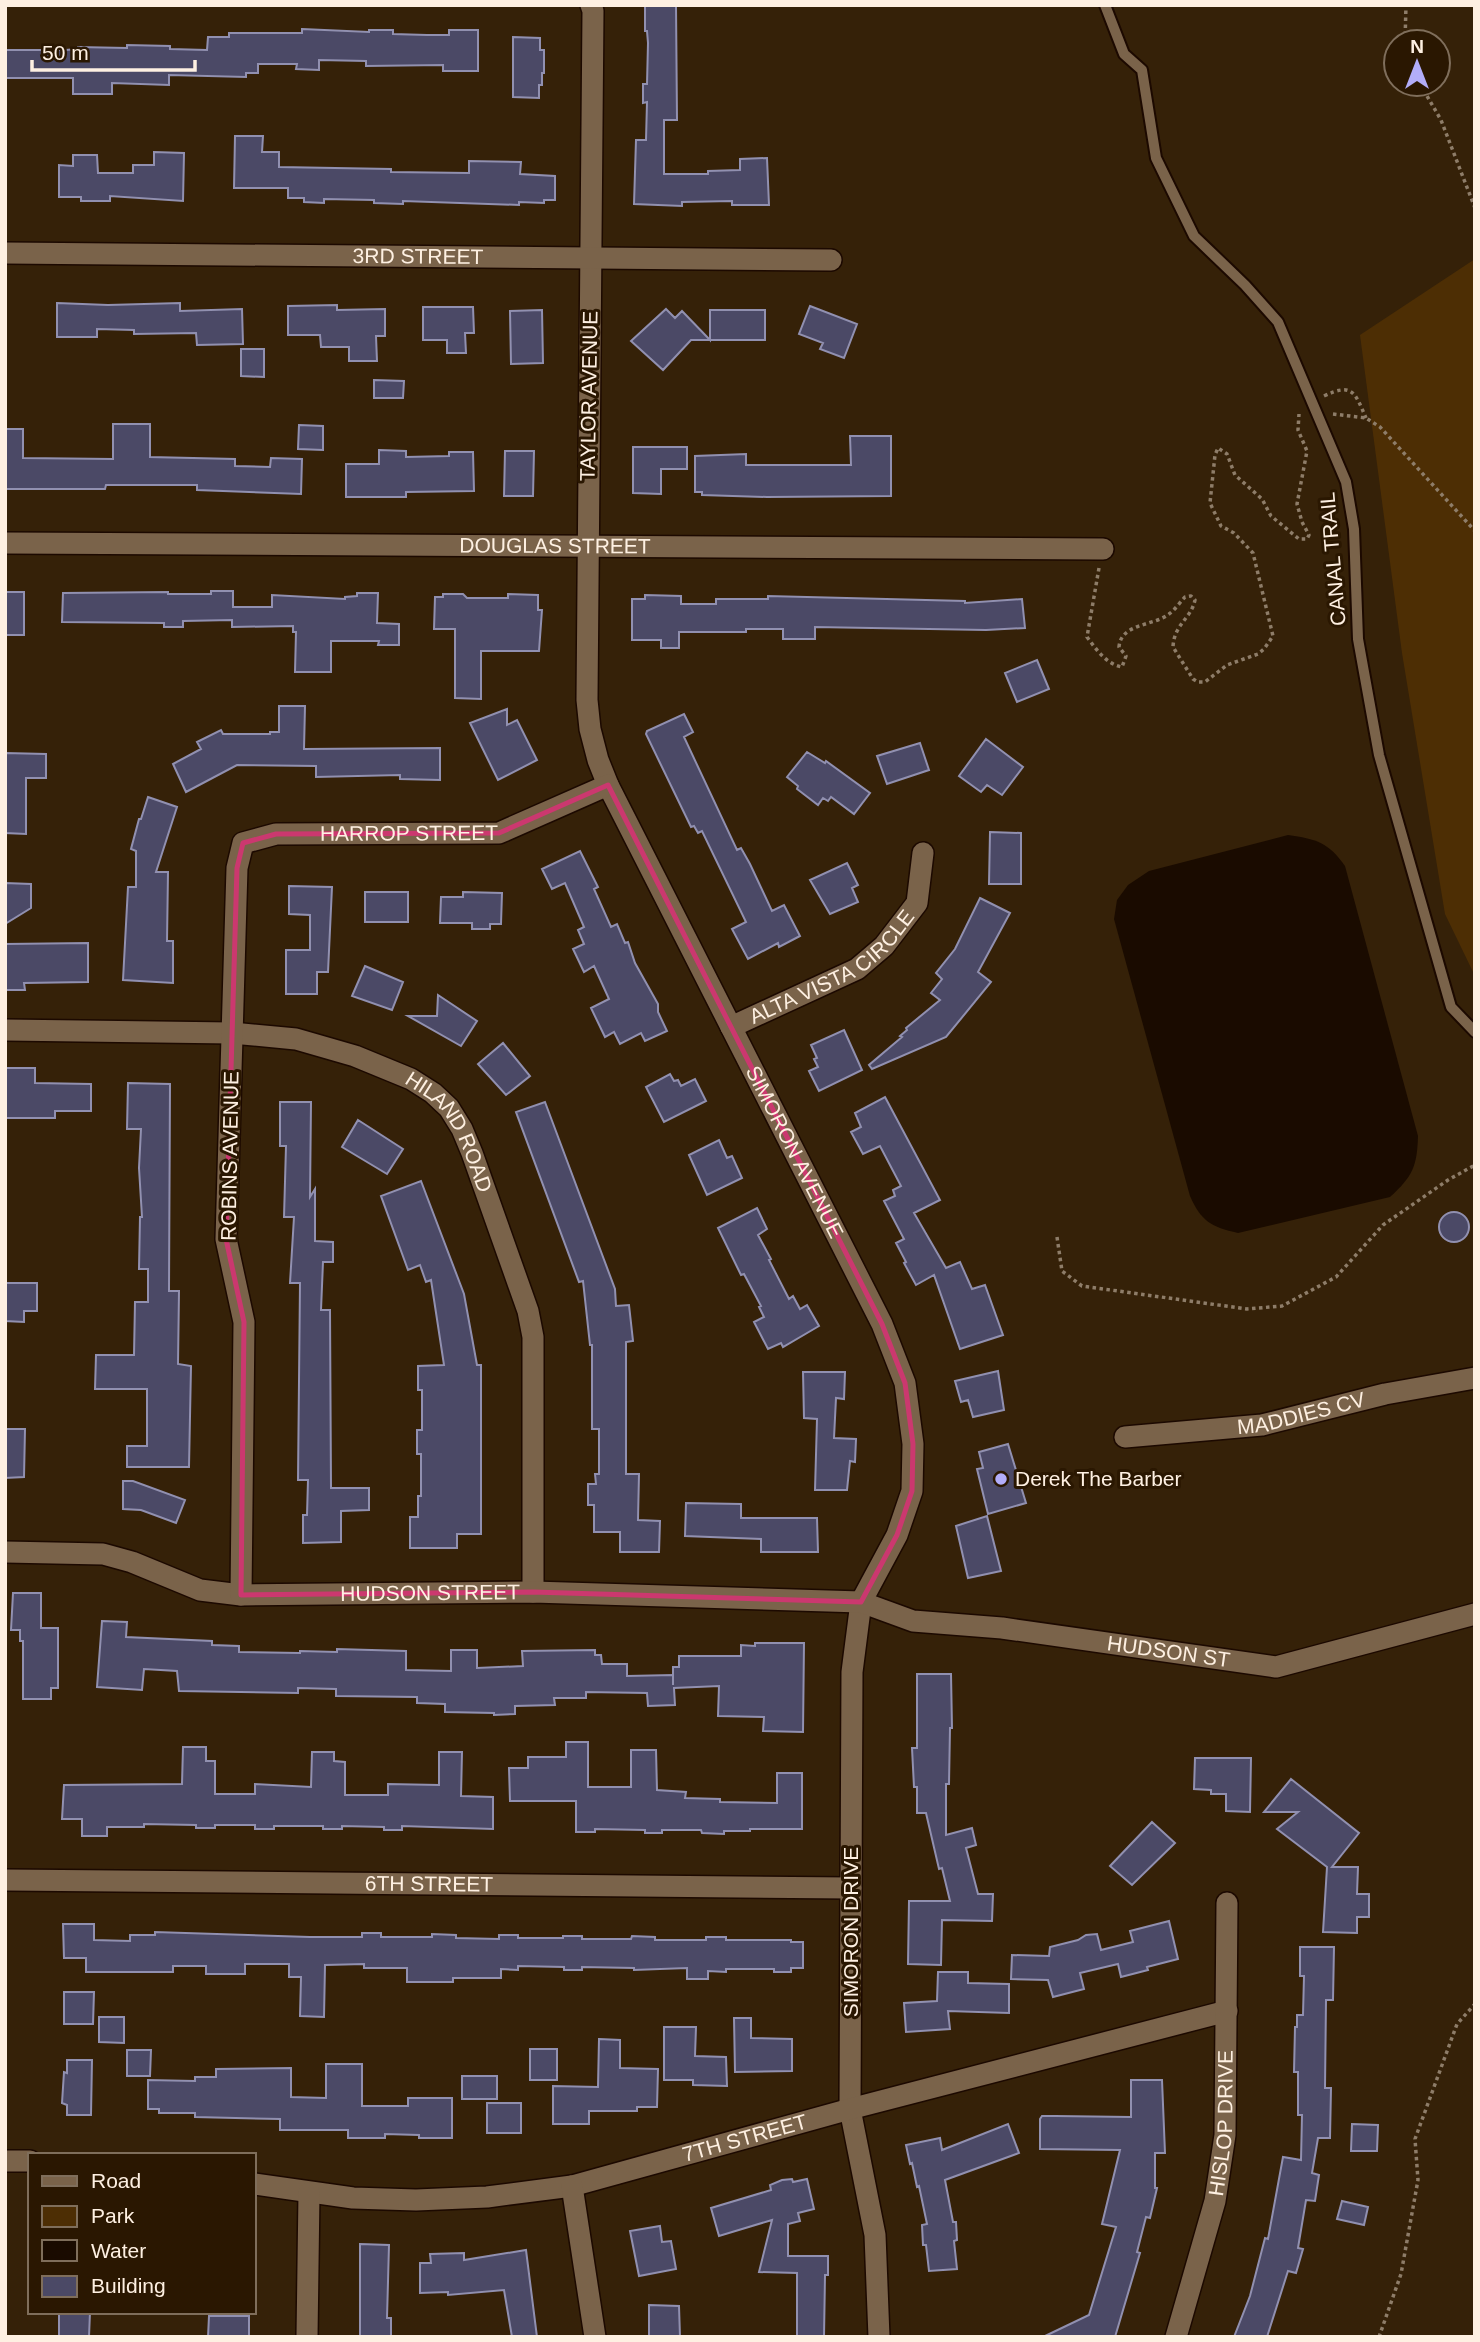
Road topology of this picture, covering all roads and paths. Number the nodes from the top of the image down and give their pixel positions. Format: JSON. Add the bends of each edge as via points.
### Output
{"nodes":[{"id":1,"x":591,"y":5,"type":"edge"},
{"id":2,"x":1105,"y":5,"type":"edge"},
{"id":3,"x":1406,"y":5,"type":"edge"},
{"id":4,"x":1405,"y":28,"type":"edge"},
{"id":5,"x":1428,"y":98,"type":"edge"},
{"id":6,"x":1475,"y":208,"type":"edge"},
{"id":7,"x":5,"y":253,"type":"edge"},
{"id":8,"x":590,"y":258,"type":"junction"},
{"id":9,"x":831,"y":260,"type":"dead end"},
{"id":10,"x":1315,"y":407,"type":"junction"},
{"id":11,"x":1366,"y":418,"type":"junction"},
{"id":12,"x":1475,"y":531,"type":"edge"},
{"id":13,"x":5,"y":543,"type":"edge"},
{"id":14,"x":587,"y":545,"type":"junction"},
{"id":15,"x":1103,"y":549,"type":"joint"},
{"id":16,"x":608,"y":785,"type":"junction"},
{"id":17,"x":243,"y":843,"type":"joint"},
{"id":18,"x":923,"y":853,"type":"dead end"},
{"id":19,"x":731,"y":1027,"type":"junction"},
{"id":20,"x":5,"y":1030,"type":"edge"},
{"id":21,"x":1475,"y":1032,"type":"edge"},
{"id":22,"x":232,"y":1034,"type":"junction"},
{"id":23,"x":1475,"y":1166,"type":"edge"},
{"id":24,"x":1058,"y":1237,"type":"dead end"},
{"id":25,"x":1475,"y":1378,"type":"edge"},
{"id":26,"x":1125,"y":1437,"type":"dead end"},
{"id":27,"x":897,"y":1535,"type":"joint"},
{"id":28,"x":5,"y":1552,"type":"edge"},
{"id":29,"x":533,"y":1592,"type":"junction"},
{"id":30,"x":241,"y":1595,"type":"junction"},
{"id":31,"x":861,"y":1602,"type":"junction"},
{"id":32,"x":1475,"y":1614,"type":"edge"},
{"id":33,"x":5,"y":1881,"type":"edge"},
{"id":34,"x":851,"y":1888,"type":"junction"},
{"id":35,"x":1227,"y":1903,"type":"dead end"},
{"id":36,"x":1475,"y":2004,"type":"edge"},
{"id":37,"x":1227,"y":2011,"type":"junction"},
{"id":38,"x":850,"y":2109,"type":"junction"},
{"id":39,"x":5,"y":2161,"type":"edge"},
{"id":40,"x":28,"y":2161,"type":"edge"},
{"id":41,"x":256,"y":2184,"type":"edge"},
{"id":42,"x":572,"y":2186,"type":"junction"},
{"id":43,"x":309,"y":2193,"type":"junction"},
{"id":44,"x":307,"y":2337,"type":"edge"},
{"id":45,"x":595,"y":2337,"type":"edge"},
{"id":46,"x":879,"y":2337,"type":"edge"},
{"id":47,"x":1176,"y":2337,"type":"edge"},
{"id":48,"x":1379,"y":2337,"type":"edge"}],
"edges":[{"from":1,"to":8,"type":"street","name":"TAYLOR AVENUE"},
{"from":2,"to":10,"type":"lane","name":"CANAL TRAIL","via":[[1124,54],[1142,69],[1156,158],[1194,236],[1279,322]]},
{"from":3,"to":4,"type":"path"},
{"from":5,"to":6,"type":"path"},
{"from":7,"to":8,"type":"street","name":"3RD STREET"},
{"from":8,"to":9,"type":"street","name":"3RD STREET"},
{"from":8,"to":14,"type":"street","name":"TAYLOR AVENUE"},
{"from":10,"to":11,"type":"path"},
{"from":10,"to":11,"type":"path","via":[[1345,388],[1357,397]]},
{"from":10,"to":15,"type":"path","via":[[1299,413],[1298,430],[1307,451],[1297,504],[1307,539],[1299,539],[1271,516],[1262,499],[1235,475],[1227,453],[1218,449],[1215,455],[1210,502],[1221,526],[1253,553],[1273,636],[1264,649],[1227,665],[1205,682],[1193,679],[1173,647],[1177,628],[1193,607],[1191,596],[1168,615],[1128,631],[1119,647],[1125,662],[1122,667],[1114,666],[1087,637]]},
{"from":10,"to":21,"type":"lane","name":"CANAL TRAIL","via":[[1346,482],[1358,639],[1379,755],[1451,1007]]},
{"from":11,"to":12,"type":"path","via":[[1380,427]]},
{"from":13,"to":14,"type":"street","name":"DOUGLAS STREET"},
{"from":14,"to":15,"type":"street","name":"DOUGLAS STREET"},
{"from":14,"to":16,"type":"street","name":"TAYLOR AVENUE","via":[[587,700],[597,760]]},
{"from":16,"to":17,"type":"street","name":"HARROP STREET","via":[[499,833],[276,834]]},
{"from":16,"to":19,"type":"street","name":"SIMORON AVENUE"},
{"from":17,"to":22,"type":"street","name":"ROBINS AVENUE","via":[[236,868]]},
{"from":18,"to":19,"type":"street","name":"ALTA VISTA CIRCLE","via":[[917,903],[884,946],[857,969]]},
{"from":19,"to":27,"type":"street","name":"SIMORON AVENUE","via":[[882,1324],[905,1383],[913,1444],[912,1491]]},
{"from":20,"to":22,"type":"street","name":"HILAND ROAD"},
{"from":22,"to":29,"type":"street","name":"HILAND ROAD","via":[[296,1039],[411,1079],[449,1108],[462,1129],[528,1311],[533,1337]]},
{"from":22,"to":30,"type":"street","name":"ROBINS AVENUE","via":[[226,1239],[244,1322]]},
{"from":23,"to":24,"type":"path","via":[[1383,1226],[1336,1277],[1282,1306],[1247,1309],[1082,1286],[1062,1271]]},
{"from":25,"to":26,"type":"street","name":"MADDIES CV","via":[[1385,1394],[1262,1425]]},
{"from":27,"to":31,"type":"street","name":"SIMORON DRIVE"},
{"from":28,"to":30,"type":"street","name":"HUDSON STREET","via":[[103,1554],[200,1590]]},
{"from":29,"to":30,"type":"street","name":"HUDSON STREET"},
{"from":29,"to":31,"type":"street","name":"HUDSON STREET"},
{"from":31,"to":32,"type":"street","name":"HUDSON ST","via":[[913,1621],[1002,1628],[1276,1667]]},
{"from":31,"to":34,"type":"street","name":"SIMORON DRIVE","via":[[852,1672]]},
{"from":33,"to":34,"type":"street","name":"6TH STREET"},
{"from":34,"to":38,"type":"street","name":"SIMORON DRIVE"},
{"from":35,"to":37,"type":"street","name":"HISLOP DRIVE"},
{"from":36,"to":48,"type":"path","via":[[1457,2025],[1415,2139],[1418,2180],[1401,2274]]},
{"from":37,"to":38,"type":"street","name":"7TH STREET"},
{"from":37,"to":47,"type":"street","name":"HISLOP DRIVE","via":[[1226,2135],[1215,2201]]},
{"from":38,"to":42,"type":"street","name":"7TH STREET"},
{"from":38,"to":46,"type":"street","name":"SIMORON DRIVE","via":[[875,2235]]},
{"from":39,"to":40,"type":"street"},
{"from":41,"to":43,"type":"street","name":"7TH STREET"},
{"from":42,"to":43,"type":"street","name":"7TH STREET","via":[[416,2200]]},
{"from":42,"to":45,"type":"street"},
{"from":43,"to":44,"type":"street"}]}
